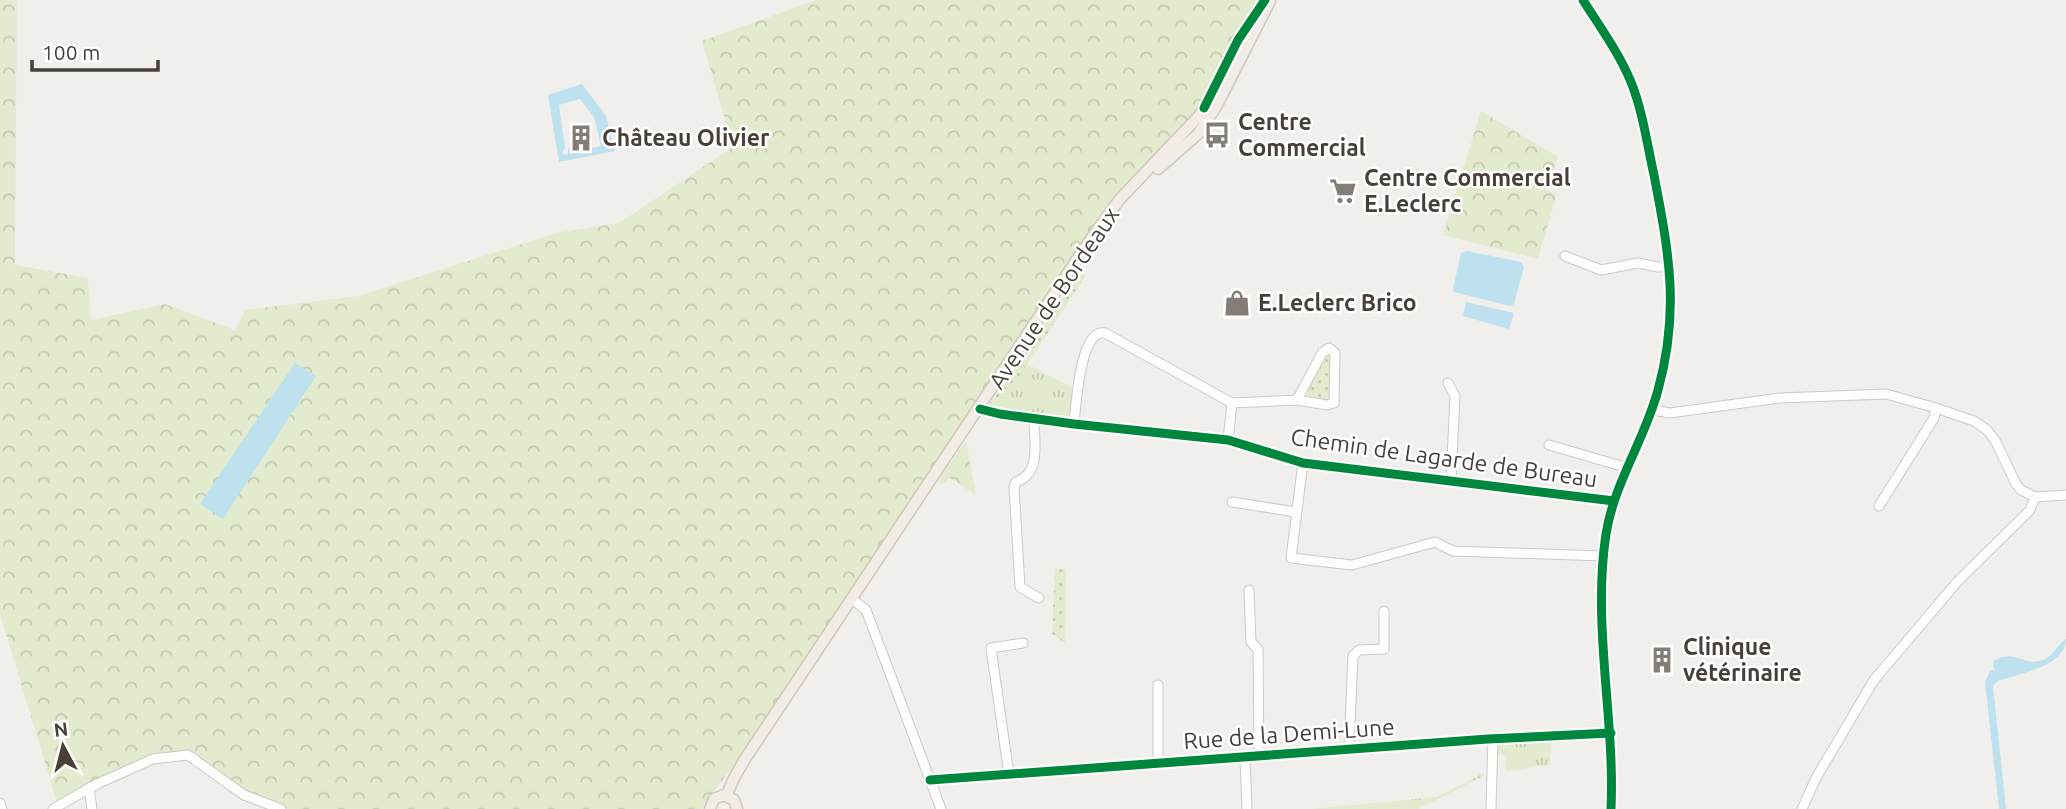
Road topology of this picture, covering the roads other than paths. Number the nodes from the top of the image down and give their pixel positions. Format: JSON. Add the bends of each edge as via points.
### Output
{"nodes":[{"id":1,"x":1265,"y":0,"type":"edge"},
{"id":2,"x":1271,"y":0,"type":"edge"},
{"id":3,"x":1583,"y":0,"type":"edge"},
{"id":4,"x":1107,"y":220,"type":"junction"},
{"id":5,"x":1565,"y":256,"type":"dead end"},
{"id":6,"x":1670,"y":265,"type":"junction"},
{"id":7,"x":1448,"y":383,"type":"dead end"},
{"id":8,"x":1297,"y":400,"type":"junction"},
{"id":9,"x":1232,"y":403,"type":"junction"},
{"id":10,"x":1936,"y":408,"type":"junction"},
{"id":11,"x":980,"y":409,"type":"junction"},
{"id":12,"x":1653,"y":410,"type":"junction"},
{"id":13,"x":1034,"y":419,"type":"junction"},
{"id":14,"x":1074,"y":424,"type":"junction"},
{"id":15,"x":1228,"y":440,"type":"junction"},
{"id":16,"x":1549,"y":445,"type":"dead end"},
{"id":17,"x":1303,"y":464,"type":"junction"},
{"id":18,"x":1628,"y":468,"type":"junction"},
{"id":19,"x":1451,"y":480,"type":"junction"},
{"id":20,"x":2066,"y":495,"type":"edge"},
{"id":21,"x":2035,"y":497,"type":"junction"},
{"id":22,"x":1614,"y":501,"type":"junction"},
{"id":23,"x":1232,"y":502,"type":"dead end"},
{"id":24,"x":1879,"y":506,"type":"dead end"},
{"id":25,"x":1296,"y":512,"type":"junction"},
{"id":26,"x":1603,"y":556,"type":"junction"},
{"id":27,"x":1249,"y":590,"type":"dead end"},
{"id":28,"x":1039,"y":598,"type":"dead end"},
{"id":29,"x":852,"y":599,"type":"junction"},
{"id":30,"x":1384,"y":611,"type":"dead end"},
{"id":31,"x":1023,"y":643,"type":"dead end"},
{"id":32,"x":1158,"y":685,"type":"dead end"},
{"id":33,"x":1611,"y":733,"type":"junction"},
{"id":34,"x":1493,"y":738,"type":"junction"},
{"id":35,"x":1349,"y":749,"type":"junction"},
{"id":36,"x":1259,"y":756,"type":"junction"},
{"id":37,"x":1245,"y":757,"type":"junction"},
{"id":38,"x":1158,"y":764,"type":"junction"},
{"id":39,"x":1009,"y":775,"type":"junction"},
{"id":40,"x":930,"y":780,"type":"junction"},
{"id":41,"x":89,"y":788,"type":"junction"},
{"id":42,"x":727,"y":795,"type":"junction"},
{"id":43,"x":0,"y":803,"type":"edge"},
{"id":44,"x":2,"y":809,"type":"edge"},
{"id":45,"x":53,"y":809,"type":"edge"},
{"id":46,"x":92,"y":809,"type":"edge"},
{"id":47,"x":281,"y":809,"type":"edge"},
{"id":48,"x":710,"y":809,"type":"edge"},
{"id":49,"x":737,"y":809,"type":"edge"},
{"id":50,"x":941,"y":809,"type":"edge"},
{"id":51,"x":1247,"y":809,"type":"edge"},
{"id":52,"x":1491,"y":809,"type":"edge"},
{"id":53,"x":1611,"y":809,"type":"edge"},
{"id":54,"x":1802,"y":809,"type":"edge"}],
"edges":[{"from":1,"to":4,"type":"main road","name":"Avenue de Bordeaux","via":[[1199,116],[1120,199]]},
{"from":2,"to":4,"type":"main road","name":"Avenue de Bordeaux","via":[[1198,134]]},
{"from":3,"to":6,"type":"street","via":[[1617,54],[1639,106]]},
{"from":4,"to":11,"type":"main road","name":"Avenue de Bordeaux"},
{"from":5,"to":6,"type":"street","via":[[1601,270],[1638,263]]},
{"from":6,"to":12,"type":"street","via":[[1671,321]]},
{"from":7,"to":19,"type":"street","via":[[1455,396]]},
{"from":8,"to":8,"type":"street","via":[[1334,403],[1335,353],[1329,348]]},
{"from":8,"to":9,"type":"street"},
{"from":9,"to":14,"type":"street","via":[[1099,332],[1085,353]]},
{"from":9,"to":15,"type":"street"},
{"from":10,"to":12,"type":"street","via":[[1872,394],[1780,398],[1670,414]]},
{"from":10,"to":21,"type":"street","via":[[1983,426],[2001,451],[2015,484]]},
{"from":10,"to":24,"type":"street"},
{"from":11,"to":13,"type":"street","name":"Chemin de Lagarde de Bureau"},
{"from":11,"to":29,"type":"main road","name":"Avenue de Bordeaux"},
{"from":12,"to":18,"type":"street"},
{"from":13,"to":14,"type":"street","name":"Chemin de Lagarde de Bureau"},
{"from":13,"to":28,"type":"street","via":[[1031,474],[1014,487],[1020,587]]},
{"from":14,"to":15,"type":"street","name":"Chemin de Lagarde de Bureau"},
{"from":15,"to":17,"type":"street","name":"Chemin de Lagarde de Bureau"},
{"from":16,"to":18,"type":"street"},
{"from":17,"to":19,"type":"street","name":"Chemin de Lagarde de Bureau"},
{"from":17,"to":25,"type":"street"},
{"from":18,"to":22,"type":"street"},
{"from":19,"to":22,"type":"street","name":"Chemin de Lagarde de Bureau"},
{"from":20,"to":21,"type":"street"},
{"from":21,"to":54,"type":"street","via":[[2030,510],[1958,581],[1874,680]]},
{"from":22,"to":26,"type":"street"},
{"from":23,"to":25,"type":"street"},
{"from":25,"to":26,"type":"street","via":[[1291,558],[1352,565],[1435,542],[1453,551]]},
{"from":26,"to":33,"type":"street"},
{"from":27,"to":36,"type":"street","via":[[1251,642],[1258,649]]},
{"from":29,"to":40,"type":"street","via":[[866,610]]},
{"from":29,"to":42,"type":"main road","name":"Avenue de Bordeaux"},
{"from":30,"to":35,"type":"street","via":[[1384,649],[1359,650],[1353,656]]},
{"from":31,"to":39,"type":"street","via":[[991,648]]},
{"from":32,"to":38,"type":"street"},
{"from":33,"to":34,"type":"street","name":"Rue de la Demi-Lune"},
{"from":33,"to":53,"type":"street"},
{"from":34,"to":35,"type":"street","name":"Rue de la Demi-Lune"},
{"from":34,"to":52,"type":"street"},
{"from":35,"to":36,"type":"street","name":"Rue de la Demi-Lune"},
{"from":36,"to":37,"type":"street","name":"Rue de la Demi-Lune"},
{"from":37,"to":38,"type":"street","name":"Rue de la Demi-Lune"},
{"from":37,"to":51,"type":"street"},
{"from":38,"to":39,"type":"street","name":"Rue de la Demi-Lune"},
{"from":39,"to":40,"type":"street","name":"Rue de la Demi-Lune"},
{"from":40,"to":50,"type":"street"},
{"from":41,"to":45,"type":"street"},
{"from":41,"to":46,"type":"street"},
{"from":41,"to":47,"type":"street","via":[[153,759],[188,755],[244,795]]},
{"from":42,"to":48,"type":"main road","via":[[716,797]]},
{"from":42,"to":49,"type":"main road"},
{"from":43,"to":44,"type":"street"}]}
